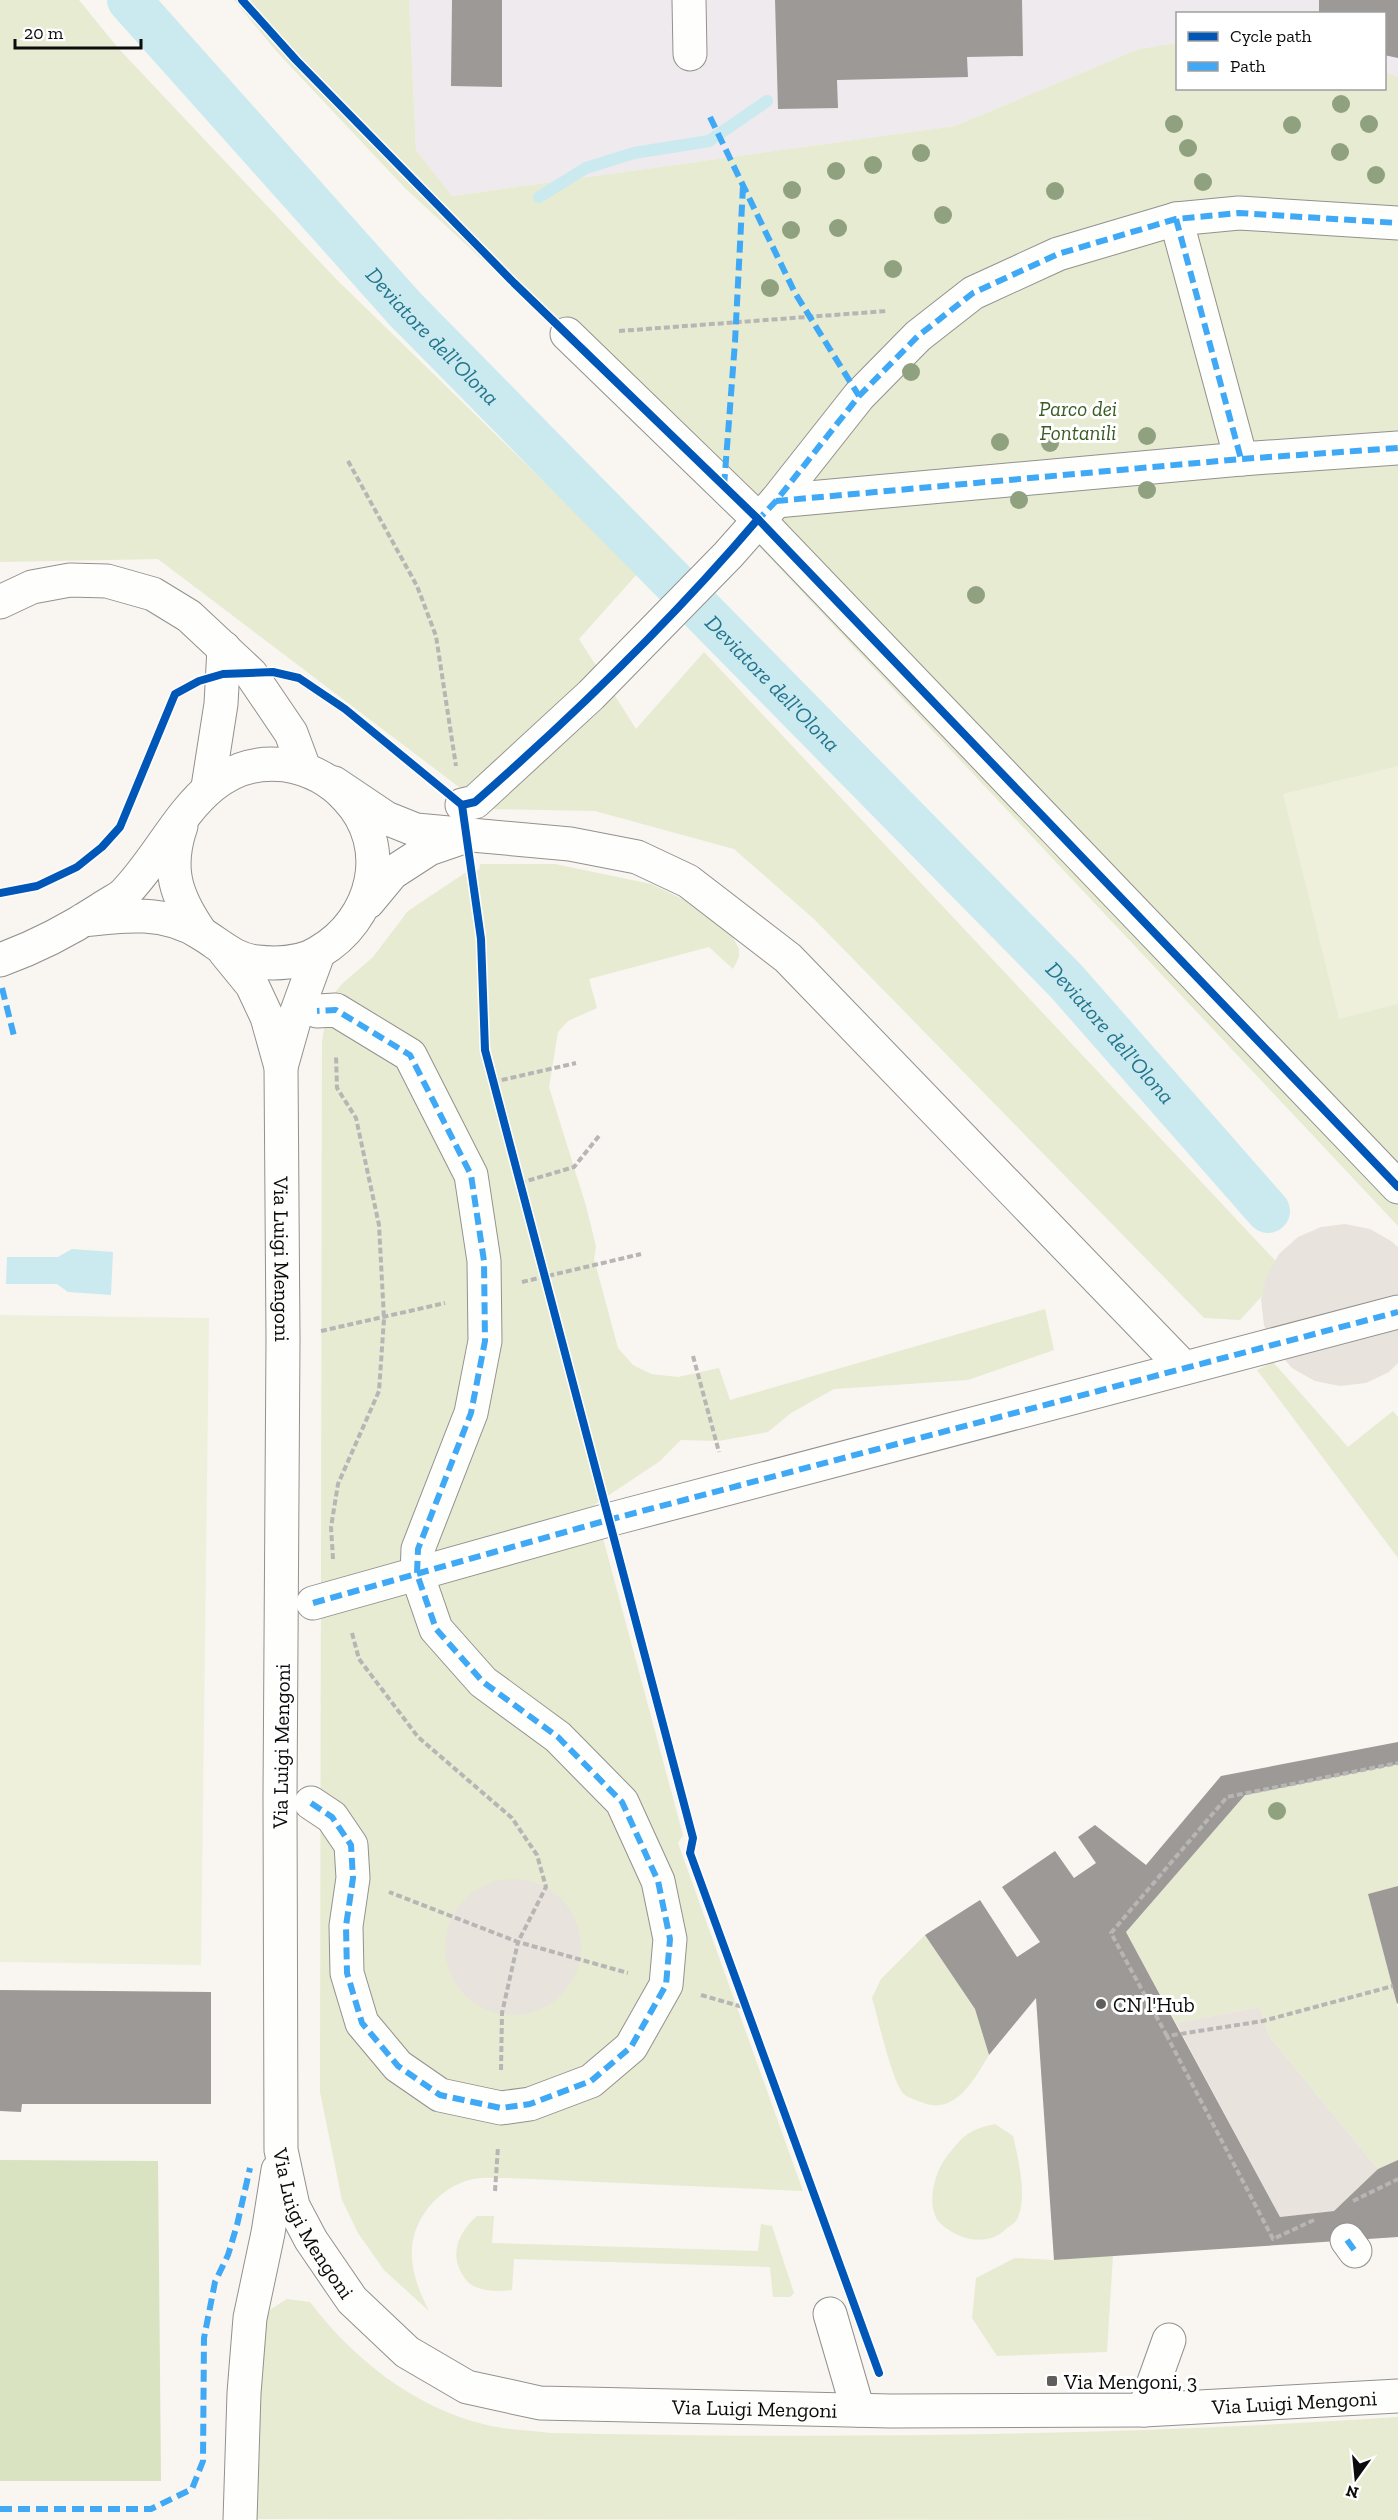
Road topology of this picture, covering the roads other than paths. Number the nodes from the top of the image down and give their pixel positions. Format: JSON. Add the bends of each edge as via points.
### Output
{"nodes":[{"id":1,"x":689,"y":0,"type":"edge"},
{"id":2,"x":690,"y":54,"type":"dead end"},
{"id":3,"x":1176,"y":219,"type":"junction"},
{"id":4,"x":1398,"y":223,"type":"edge"},
{"id":5,"x":567,"y":334,"type":"road end"},
{"id":6,"x":1398,"y":448,"type":"edge"},
{"id":7,"x":1241,"y":459,"type":"junction"},
{"id":8,"x":767,"y":510,"type":"junction"},
{"id":9,"x":0,"y":602,"type":"edge"},
{"id":10,"x":224,"y":648,"type":"junction"},
{"id":11,"x":304,"y":768,"type":"junction"},
{"id":12,"x":334,"y":783,"type":"junction"},
{"id":13,"x":208,"y":787,"type":"junction"},
{"id":14,"x":186,"y":813,"type":"junction"},
{"id":15,"x":465,"y":821,"type":"junction"},
{"id":16,"x":364,"y":906,"type":"junction"},
{"id":17,"x":83,"y":920,"type":"junction"},
{"id":18,"x":213,"y":943,"type":"junction"},
{"id":19,"x":318,"y":954,"type":"junction"},
{"id":20,"x":0,"y":960,"type":"edge"},
{"id":21,"x":317,"y":1011,"type":"dead end"},
{"id":22,"x":281,"y":1067,"type":"junction"},
{"id":23,"x":1398,"y":1187,"type":"edge"},
{"id":24,"x":1398,"y":1312,"type":"edge"},
{"id":25,"x":1184,"y":1368,"type":"junction"},
{"id":26,"x":417,"y":1574,"type":"junction"},
{"id":27,"x":313,"y":1603,"type":"dead end"},
{"id":28,"x":311,"y":1803,"type":"dead end"},
{"id":29,"x":281,"y":2150,"type":"junction"},
{"id":30,"x":830,"y":2314,"type":"dead end"},
{"id":31,"x":1169,"y":2340,"type":"dead end"},
{"id":32,"x":1398,"y":2396,"type":"edge"},
{"id":33,"x":858,"y":2410,"type":"junction"},
{"id":34,"x":1144,"y":2410,"type":"junction"},
{"id":35,"x":240,"y":2520,"type":"edge"}],
"edges":[{"from":1,"to":2,"type":"street"},
{"from":3,"to":4,"type":"street","via":[[1239,213]]},
{"from":3,"to":7,"type":"street"},
{"from":3,"to":8,"type":"street","via":[[1058,254],[973,293],[918,336],[859,396]]},
{"from":5,"to":8,"type":"street"},
{"from":6,"to":7,"type":"street"},
{"from":7,"to":8,"type":"street"},
{"from":8,"to":15,"type":"street","via":[[591,695],[475,802]]},
{"from":8,"to":23,"type":"street"},
{"from":9,"to":10,"type":"street","via":[[32,587],[70,580],[107,581],[153,594],[189,616]]},
{"from":10,"to":11,"type":"street","via":[[251,674],[291,733]]},
{"from":10,"to":13,"type":"street","via":[[221,704]]},
{"from":11,"to":12,"type":"street"},
{"from":11,"to":13,"type":"street","via":[[270,763],[237,771]]},
{"from":12,"to":15,"type":"street","via":[[386,818],[416,830]]},
{"from":12,"to":16,"type":"street","via":[[357,808],[371,840],[374,873]]},
{"from":13,"to":14,"type":"street"},
{"from":14,"to":17,"type":"street","via":[[123,895]]},
{"from":14,"to":18,"type":"street","via":[[175,845],[174,879],[183,908]]},
{"from":15,"to":16,"type":"street","via":[[392,873]]},
{"from":15,"to":25,"type":"street","via":[[637,857],[688,880],[788,958]]},
{"from":16,"to":19,"type":"street","via":[[345,933]]},
{"from":17,"to":18,"type":"street","via":[[131,914],[169,918]]},
{"from":17,"to":20,"type":"street","via":[[31,949]]},
{"from":18,"to":19,"type":"street","via":[[255,962],[286,963]]},
{"from":18,"to":22,"type":"street","name":"Via Luigi Mengoni","via":[[252,985],[267,1017]]},
{"from":19,"to":22,"type":"street","name":"Via Luigi Mengoni"},
{"from":21,"to":26,"type":"street","via":[[336,1010],[410,1055],[471,1175],[484,1261],[485,1341],[471,1413],[418,1548]]},
{"from":22,"to":29,"type":"street","name":"Via Luigi Mengoni"},
{"from":24,"to":25,"type":"street"},
{"from":25,"to":26,"type":"street"},
{"from":26,"to":27,"type":"street"},
{"from":26,"to":28,"type":"street","via":[[436,1629],[483,1682],[558,1737],[622,1802],[658,1881],[670,1939],[666,1985],[631,2047],[591,2081],[530,2104],[501,2108],[440,2095],[398,2066],[362,2023],[347,1973],[345,1926],[353,1878],[351,1845],[332,1817]]},
{"from":29,"to":33,"type":"street","name":"Via Luigi Mengoni","via":[[293,2206],[352,2300],[407,2352],[468,2387],[540,2403]]},
{"from":29,"to":35,"type":"street","via":[[249,2318]]},
{"from":30,"to":33,"type":"street"},
{"from":31,"to":34,"type":"street"},
{"from":32,"to":34,"type":"street","name":"Via Luigi Mengoni"},
{"from":33,"to":34,"type":"street","name":"Via Luigi Mengoni"}]}
